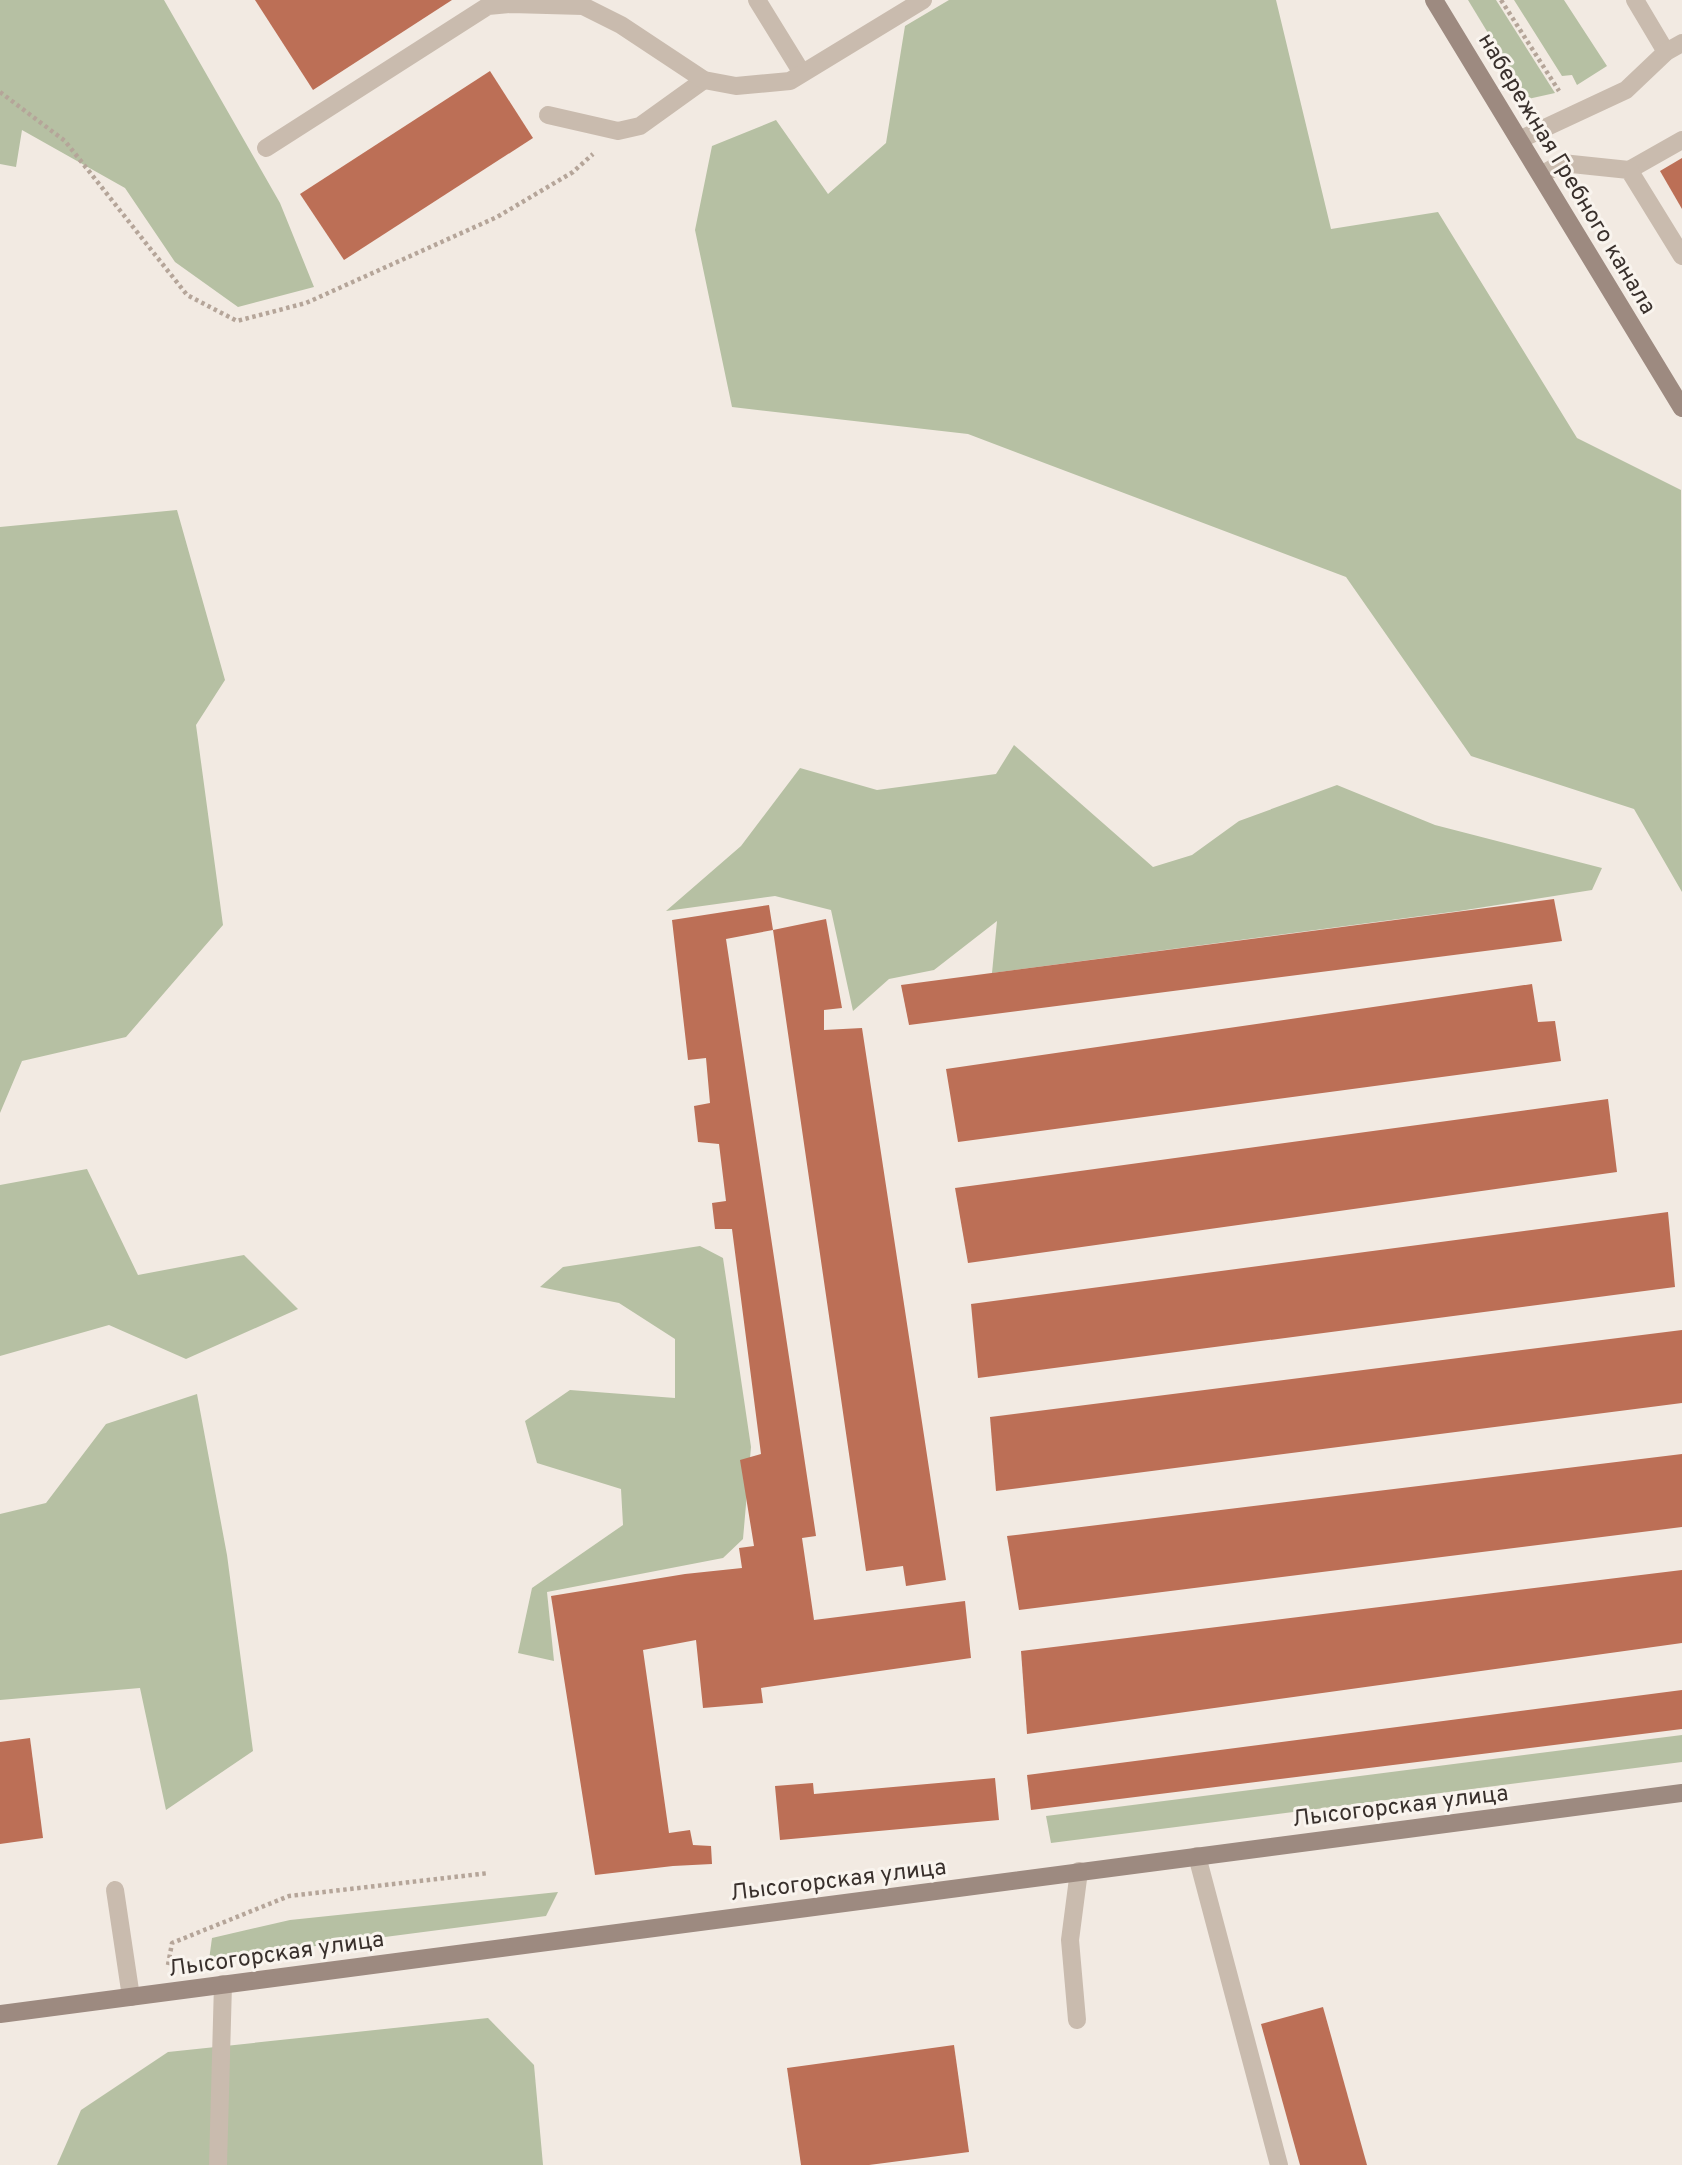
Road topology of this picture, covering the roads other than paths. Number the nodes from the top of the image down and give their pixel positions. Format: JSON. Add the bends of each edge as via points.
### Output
{"nodes":[{"id":1,"x":757,"y":0,"type":"edge"},
{"id":2,"x":923,"y":0,"type":"edge"},
{"id":3,"x":1434,"y":0,"type":"edge"},
{"id":4,"x":1635,"y":0,"type":"edge"},
{"id":5,"x":1674,"y":47,"type":"edge"},
{"id":6,"x":802,"y":73,"type":"junction"},
{"id":7,"x":704,"y":79,"type":"junction"},
{"id":8,"x":548,"y":114,"type":"dead end"},
{"id":9,"x":1519,"y":139,"type":"junction"},
{"id":10,"x":1682,"y":140,"type":"edge"},
{"id":11,"x":266,"y":148,"type":"dead end"},
{"id":12,"x":1629,"y":170,"type":"junction"},
{"id":13,"x":1541,"y":174,"type":"junction"},
{"id":14,"x":1682,"y":256,"type":"edge"},
{"id":15,"x":1682,"y":408,"type":"edge"},
{"id":16,"x":1682,"y":1793,"type":"edge"},
{"id":17,"x":1197,"y":1856,"type":"junction"},
{"id":18,"x":1079,"y":1871,"type":"junction"},
{"id":19,"x":115,"y":1890,"type":"dead end"},
{"id":20,"x":223,"y":1984,"type":"junction"},
{"id":21,"x":131,"y":1997,"type":"junction"},
{"id":22,"x":0,"y":2014,"type":"edge"},
{"id":23,"x":1077,"y":2020,"type":"dead end"},
{"id":24,"x":218,"y":2165,"type":"edge"},
{"id":25,"x":1279,"y":2165,"type":"edge"}],
"edges":[{"from":1,"to":6,"type":"street"},
{"from":2,"to":6,"type":"street"},
{"from":3,"to":9,"type":"street","name":"набережная Гребного канала"},
{"from":4,"to":5,"type":"street"},
{"from":5,"to":9,"type":"street","via":[[1626,90]]},
{"from":6,"to":7,"type":"street","via":[[790,81],[736,86]]},
{"from":7,"to":8,"type":"street","via":[[640,126],[618,131]]},
{"from":7,"to":11,"type":"street","via":[[583,6],[488,6]]},
{"from":9,"to":13,"type":"street","name":"набережная Гребного канала"},
{"from":10,"to":12,"type":"street"},
{"from":12,"to":13,"type":"street","via":[[1562,163]]},
{"from":12,"to":14,"type":"street"},
{"from":13,"to":15,"type":"street","name":"набережная Гребного канала"},
{"from":16,"to":17,"type":"street","name":"Лысогорская улица"},
{"from":17,"to":18,"type":"street","name":"Лысогорская улица"},
{"from":17,"to":25,"type":"street"},
{"from":18,"to":20,"type":"street","name":"Лысогорская улица"},
{"from":18,"to":23,"type":"street","via":[[1070,1940]]},
{"from":19,"to":21,"type":"street"},
{"from":20,"to":21,"type":"street","name":"Лысогорская улица"},
{"from":20,"to":24,"type":"street"},
{"from":21,"to":22,"type":"street","name":"Лысогорская улица"}]}
